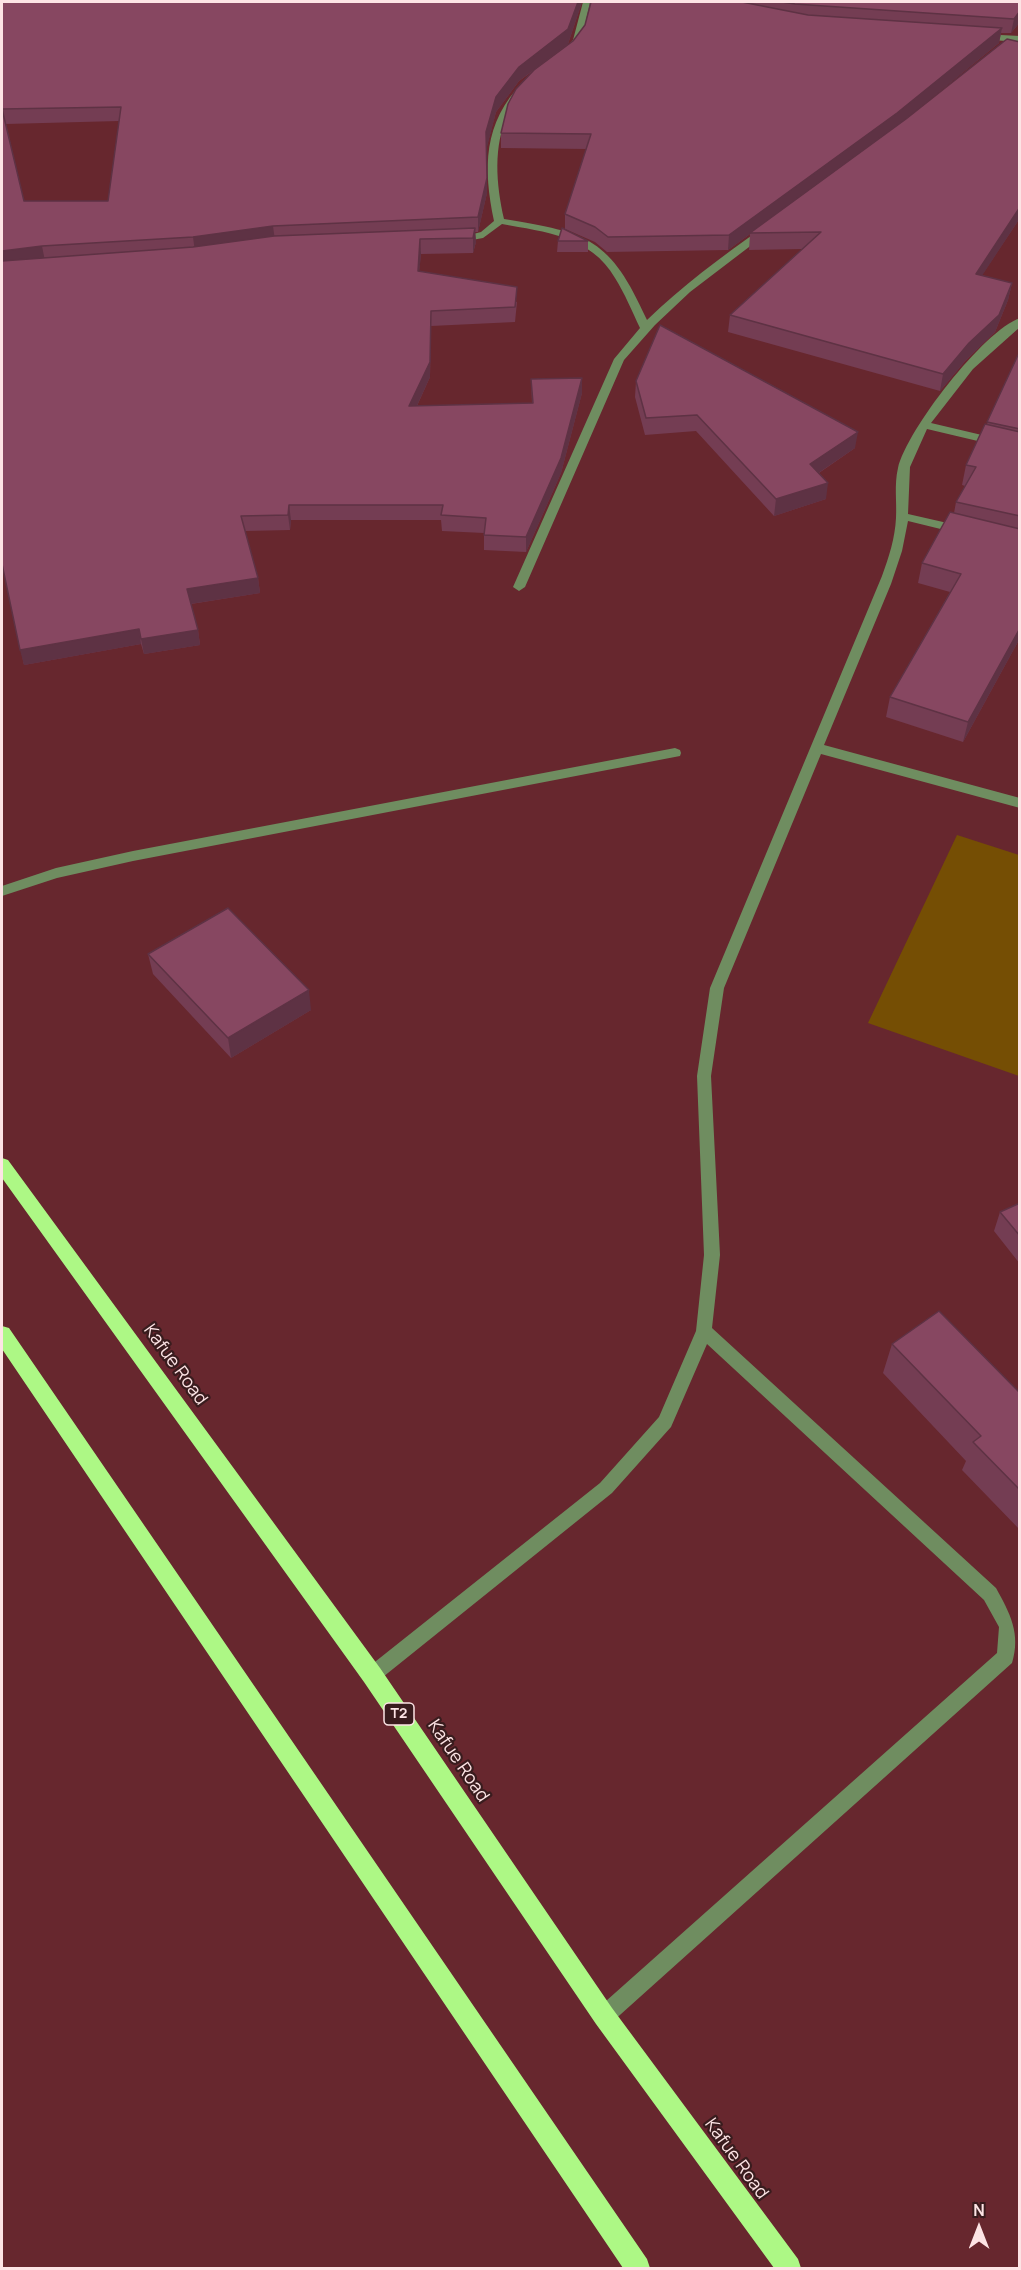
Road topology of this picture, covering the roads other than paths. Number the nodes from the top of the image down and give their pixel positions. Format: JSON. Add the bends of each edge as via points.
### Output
{"nodes":[{"id":1,"x":587,"y":2,"type":"edge"},
{"id":2,"x":976,"y":37,"type":"edge"},
{"id":3,"x":1015,"y":39,"type":"edge"},
{"id":4,"x":1003,"y":47,"type":"edge"},
{"id":5,"x":565,"y":55,"type":"edge"},
{"id":6,"x":532,"y":80,"type":"edge"},
{"id":7,"x":499,"y":221,"type":"junction"},
{"id":8,"x":771,"y":226,"type":"edge"},
{"id":9,"x":438,"y":240,"type":"edge"},
{"id":10,"x":1020,"y":321,"type":"edge"},
{"id":11,"x":645,"y":327,"type":"junction"},
{"id":12,"x":924,"y":425,"type":"junction"},
{"id":13,"x":1020,"y":448,"type":"edge"},
{"id":14,"x":902,"y":516,"type":"junction"},
{"id":15,"x":977,"y":534,"type":"edge"},
{"id":16,"x":519,"y":586,"type":"dead end"},
{"id":17,"x":817,"y":748,"type":"junction"},
{"id":18,"x":675,"y":753,"type":"dead end"},
{"id":19,"x":1020,"y":803,"type":"edge"},
{"id":20,"x":2,"y":891,"type":"edge"},
{"id":21,"x":2,"y":1165,"type":"edge"},
{"id":22,"x":704,"y":1331,"type":"junction"},
{"id":23,"x":2,"y":1334,"type":"edge"},
{"id":24,"x":372,"y":1675,"type":"junction"},
{"id":25,"x":604,"y":2016,"type":"junction"},
{"id":26,"x":638,"y":2268,"type":"edge"},
{"id":27,"x":789,"y":2268,"type":"edge"}],
"edges":[{"from":1,"to":5,"type":"street","via":[[577,41]]},
{"from":2,"to":3,"type":"street"},
{"from":3,"to":4,"type":"street"},
{"from":6,"to":7,"type":"street","via":[[511,98],[495,140],[491,162]]},
{"from":7,"to":9,"type":"street","via":[[481,237]]},
{"from":7,"to":11,"type":"street","via":[[578,237],[599,249],[629,290]]},
{"from":8,"to":11,"type":"street","via":[[692,283]]},
{"from":10,"to":12,"type":"street","via":[[988,346]]},
{"from":11,"to":16,"type":"street","via":[[619,359]]},
{"from":12,"to":13,"type":"street"},
{"from":12,"to":14,"type":"street","via":[[905,464],[900,486]]},
{"from":14,"to":15,"type":"street"},
{"from":14,"to":17,"type":"street","via":[[899,543],[885,584]]},
{"from":17,"to":19,"type":"street"},
{"from":17,"to":22,"type":"street","via":[[717,988],[704,1076],[712,1255]]},
{"from":18,"to":20,"type":"street","via":[[133,856],[56,873]]},
{"from":21,"to":24,"type":"highway","name":"Kafue Road","number":"T2"},
{"from":22,"to":24,"type":"street","via":[[664,1422],[606,1488]]},
{"from":22,"to":25,"type":"street","via":[[990,1594],[1008,1626],[1006,1657]]},
{"from":23,"to":26,"type":"highway"},
{"from":24,"to":25,"type":"highway","name":"Kafue Road","number":"T2"},
{"from":25,"to":27,"type":"highway","name":"Kafue Road","number":"T2"}]}
